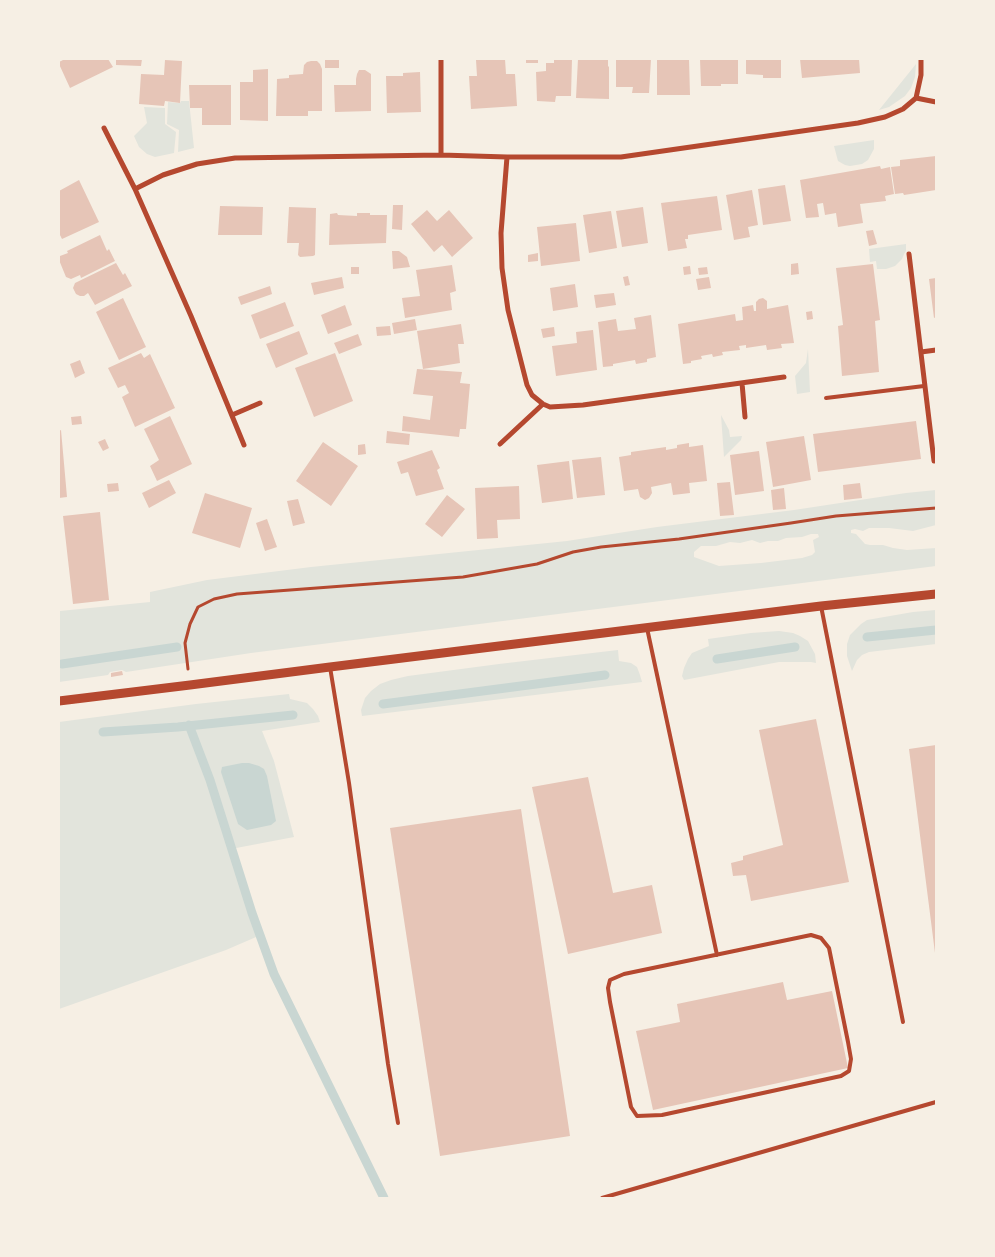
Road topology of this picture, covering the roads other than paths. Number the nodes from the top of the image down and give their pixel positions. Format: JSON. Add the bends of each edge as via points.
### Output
{"nodes":[{"id":1,"x":441,"y":59,"type":"edge"},
{"id":2,"x":921,"y":59,"type":"edge"},
{"id":3,"x":916,"y":98,"type":"junction"},
{"id":4,"x":936,"y":102,"type":"edge"},
{"id":5,"x":104,"y":128,"type":"dead end"},
{"id":6,"x":441,"y":155,"type":"junction"},
{"id":7,"x":507,"y":157,"type":"junction"},
{"id":8,"x":135,"y":190,"type":"junction"},
{"id":9,"x":908,"y":254,"type":"dead end"},
{"id":10,"x":936,"y":350,"type":"edge"},
{"id":11,"x":921,"y":352,"type":"junction"},
{"id":12,"x":784,"y":377,"type":"dead end"},
{"id":13,"x":742,"y":383,"type":"junction"},
{"id":14,"x":924,"y":386,"type":"junction"},
{"id":15,"x":826,"y":398,"type":"dead end"},
{"id":16,"x":260,"y":403,"type":"dead end"},
{"id":17,"x":542,"y":404,"type":"junction"},
{"id":18,"x":232,"y":415,"type":"junction"},
{"id":19,"x":745,"y":417,"type":"dead end"},
{"id":20,"x":500,"y":444,"type":"dead end"},
{"id":21,"x":244,"y":445,"type":"dead end"},
{"id":22,"x":934,"y":462,"type":"dead end"},
{"id":23,"x":936,"y":594,"type":"edge"},
{"id":24,"x":821,"y":606,"type":"junction"},
{"id":25,"x":647,"y":628,"type":"junction"},
{"id":26,"x":330,"y":667,"type":"junction"},
{"id":27,"x":59,"y":701,"type":"edge"},
{"id":28,"x":717,"y":955,"type":"junction"},
{"id":29,"x":903,"y":1022,"type":"dead end"},
{"id":30,"x":936,"y":1102,"type":"edge"},
{"id":31,"x":398,"y":1123,"type":"dead end"},
{"id":32,"x":602,"y":1198,"type":"edge"}],
"edges":[{"from":1,"to":6,"type":"street"},
{"from":2,"to":3,"type":"street"},
{"from":3,"to":4,"type":"street"},
{"from":3,"to":7,"type":"street","via":[[904,109],[858,123],[647,154]]},
{"from":5,"to":8,"type":"street"},
{"from":6,"to":7,"type":"street"},
{"from":6,"to":8,"type":"street","via":[[235,158],[197,164],[163,175]]},
{"from":7,"to":17,"type":"street","via":[[501,233],[502,268],[508,310],[527,385]]},
{"from":8,"to":18,"type":"street"},
{"from":9,"to":11,"type":"street"},
{"from":10,"to":11,"type":"street"},
{"from":11,"to":14,"type":"street"},
{"from":12,"to":13,"type":"street"},
{"from":13,"to":17,"type":"street","via":[[583,405],[550,407]]},
{"from":13,"to":19,"type":"street"},
{"from":14,"to":15,"type":"lane"},
{"from":14,"to":22,"type":"street"},
{"from":16,"to":18,"type":"street"},
{"from":17,"to":20,"type":"street"},
{"from":18,"to":21,"type":"street"},
{"from":23,"to":24,"type":"street"},
{"from":24,"to":25,"type":"street"},
{"from":24,"to":29,"type":"lane"},
{"from":25,"to":26,"type":"street"},
{"from":25,"to":28,"type":"lane"},
{"from":26,"to":27,"type":"street"},
{"from":26,"to":31,"type":"lane"},
{"from":28,"to":28,"type":"lane","via":[[811,934],[821,938],[829,948],[851,1059],[848,1071],[841,1076],[711,1104],[637,1116],[629,1097],[609,995],[610,980],[624,974]]},
{"from":30,"to":32,"type":"lane"}]}
